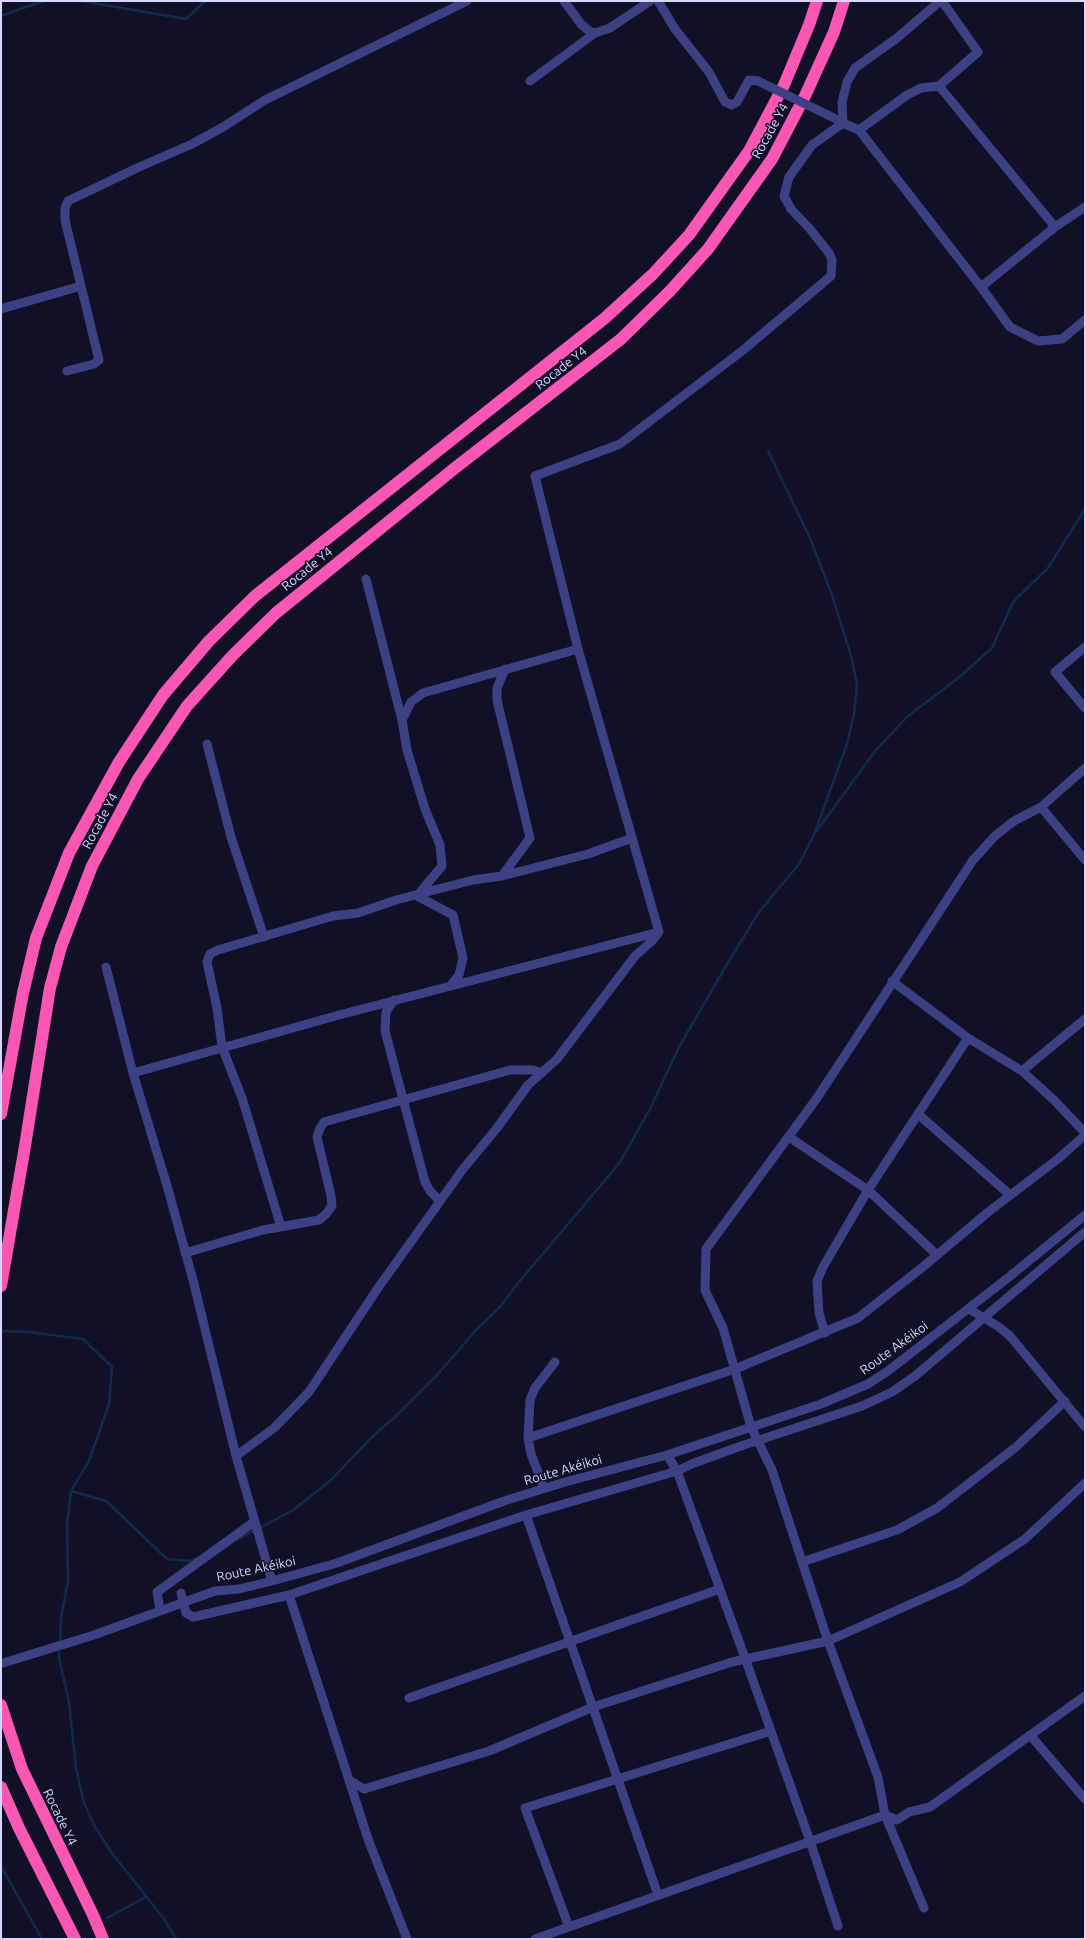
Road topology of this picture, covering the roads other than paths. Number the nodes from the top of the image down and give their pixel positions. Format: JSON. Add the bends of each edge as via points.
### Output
{"nodes":[{"id":1,"x":467,"y":1,"type":"edge"},
{"id":2,"x":564,"y":1,"type":"edge"},
{"id":3,"x":650,"y":1,"type":"edge"},
{"id":4,"x":658,"y":1,"type":"edge"},
{"id":5,"x":817,"y":1,"type":"edge"},
{"id":6,"x":844,"y":1,"type":"edge"},
{"id":7,"x":941,"y":1,"type":"edge"},
{"id":8,"x":595,"y":33,"type":"junction"},
{"id":9,"x":530,"y":81,"type":"dead end"},
{"id":10,"x":939,"y":86,"type":"junction"},
{"id":11,"x":843,"y":123,"type":"junction"},
{"id":12,"x":859,"y":130,"type":"junction"},
{"id":13,"x":1085,"y":207,"type":"edge"},
{"id":14,"x":1055,"y":227,"type":"junction"},
{"id":15,"x":81,"y":286,"type":"junction"},
{"id":16,"x":981,"y":286,"type":"junction"},
{"id":17,"x":1,"y":309,"type":"edge"},
{"id":18,"x":1085,"y":320,"type":"edge"},
{"id":19,"x":66,"y":371,"type":"dead end"},
{"id":20,"x":366,"y":579,"type":"dead end"},
{"id":21,"x":1085,"y":647,"type":"edge"},
{"id":22,"x":578,"y":649,"type":"junction"},
{"id":23,"x":505,"y":669,"type":"junction"},
{"id":24,"x":1085,"y":708,"type":"edge"},
{"id":25,"x":402,"y":720,"type":"junction"},
{"id":26,"x":207,"y":744,"type":"dead end"},
{"id":27,"x":1085,"y":768,"type":"edge"},
{"id":28,"x":1042,"y":807,"type":"junction"},
{"id":29,"x":632,"y":838,"type":"junction"},
{"id":30,"x":1085,"y":860,"type":"edge"},
{"id":31,"x":502,"y":876,"type":"junction"},
{"id":32,"x":417,"y":896,"type":"junction"},
{"id":33,"x":659,"y":932,"type":"junction"},
{"id":34,"x":264,"y":937,"type":"junction"},
{"id":35,"x":106,"y":967,"type":"dead end"},
{"id":36,"x":892,"y":981,"type":"junction"},
{"id":37,"x":451,"y":985,"type":"junction"},
{"id":38,"x":394,"y":1000,"type":"junction"},
{"id":39,"x":1085,"y":1019,"type":"edge"},
{"id":40,"x":968,"y":1038,"type":"junction"},
{"id":41,"x":222,"y":1047,"type":"junction"},
{"id":42,"x":1022,"y":1071,"type":"junction"},
{"id":43,"x":542,"y":1073,"type":"junction"},
{"id":44,"x":133,"y":1074,"type":"junction"},
{"id":45,"x":403,"y":1101,"type":"junction"},
{"id":46,"x":1,"y":1114,"type":"edge"},
{"id":47,"x":918,"y":1114,"type":"junction"},
{"id":48,"x":1085,"y":1134,"type":"edge"},
{"id":49,"x":789,"y":1137,"type":"junction"},
{"id":50,"x":868,"y":1190,"type":"junction"},
{"id":51,"x":1010,"y":1195,"type":"junction"},
{"id":52,"x":440,"y":1201,"type":"junction"},
{"id":53,"x":1085,"y":1215,"type":"edge"},
{"id":54,"x":281,"y":1227,"type":"junction"},
{"id":55,"x":1085,"y":1232,"type":"edge"},
{"id":56,"x":185,"y":1253,"type":"junction"},
{"id":57,"x":937,"y":1255,"type":"junction"},
{"id":58,"x":1,"y":1286,"type":"edge"},
{"id":59,"x":969,"y":1309,"type":"junction"},
{"id":60,"x":983,"y":1318,"type":"junction"},
{"id":61,"x":825,"y":1333,"type":"junction"},
{"id":62,"x":555,"y":1362,"type":"dead end"},
{"id":63,"x":735,"y":1369,"type":"junction"},
{"id":64,"x":1065,"y":1401,"type":"junction"},
{"id":65,"x":751,"y":1427,"type":"junction"},
{"id":66,"x":1085,"y":1427,"type":"edge"},
{"id":67,"x":528,"y":1438,"type":"junction"},
{"id":68,"x":756,"y":1441,"type":"junction"},
{"id":69,"x":667,"y":1455,"type":"junction"},
{"id":70,"x":236,"y":1456,"type":"junction"},
{"id":71,"x":677,"y":1471,"type":"junction"},
{"id":72,"x":1085,"y":1483,"type":"edge"},
{"id":73,"x":544,"y":1488,"type":"junction"},
{"id":74,"x":526,"y":1515,"type":"junction"},
{"id":75,"x":254,"y":1522,"type":"junction"},
{"id":76,"x":802,"y":1562,"type":"junction"},
{"id":77,"x":272,"y":1582,"type":"junction"},
{"id":78,"x":720,"y":1589,"type":"junction"},
{"id":79,"x":289,"y":1595,"type":"junction"},
{"id":80,"x":182,"y":1598,"type":"junction"},
{"id":81,"x":160,"y":1610,"type":"junction"},
{"id":82,"x":570,"y":1641,"type":"junction"},
{"id":83,"x":828,"y":1641,"type":"junction"},
{"id":84,"x":745,"y":1658,"type":"junction"},
{"id":85,"x":3,"y":1662,"type":"dead end"},
{"id":86,"x":1085,"y":1696,"type":"edge"},
{"id":87,"x":409,"y":1698,"type":"dead end"},
{"id":88,"x":1,"y":1705,"type":"edge"},
{"id":89,"x":592,"y":1707,"type":"junction"},
{"id":90,"x":771,"y":1731,"type":"junction"},
{"id":91,"x":1030,"y":1735,"type":"junction"},
{"id":92,"x":349,"y":1780,"type":"junction"},
{"id":93,"x":618,"y":1780,"type":"junction"},
{"id":94,"x":1,"y":1787,"type":"edge"},
{"id":95,"x":1085,"y":1799,"type":"edge"},
{"id":96,"x":885,"y":1814,"type":"junction"},
{"id":97,"x":810,"y":1841,"type":"junction"},
{"id":98,"x":658,"y":1895,"type":"junction"},
{"id":99,"x":924,"y":1908,"type":"dead end"},
{"id":100,"x":838,"y":1926,"type":"dead end"},
{"id":101,"x":569,"y":1927,"type":"junction"},
{"id":102,"x":75,"y":1939,"type":"edge"},
{"id":103,"x":103,"y":1939,"type":"edge"},
{"id":104,"x":407,"y":1939,"type":"edge"},
{"id":105,"x":535,"y":1939,"type":"edge"}],
"edges":[{"from":1,"to":15,"type":"street","via":[[265,100],[192,144],[68,201],[65,220]]},
{"from":2,"to":8,"type":"street","via":[[581,24]]},
{"from":3,"to":8,"type":"street","via":[[610,28]]},
{"from":4,"to":11,"type":"street","bridge":true,"via":[[675,29],[709,72],[725,102],[732,105],[749,80],[758,81]]},
{"from":5,"to":46,"type":"highway","name":"Rocade Y4","via":[[784,85],[749,151],[689,235],[653,274],[606,318],[255,596],[209,641],[163,696],[119,762],[66,860],[36,938],[23,993]]},
{"from":6,"to":58,"type":"highway","name":"Rocade Y4","via":[[834,32],[805,96],[772,159],[708,248],[670,291],[621,339],[454,468],[276,613],[233,655],[187,706],[138,778],[92,866],[61,947],[50,988]]},
{"from":7,"to":10,"type":"street","via":[[978,52]]},
{"from":7,"to":11,"type":"street","via":[[897,38],[855,68],[847,82],[842,102]]},
{"from":8,"to":9,"type":"street"},
{"from":10,"to":12,"type":"street","via":[[921,88],[907,95]]},
{"from":10,"to":14,"type":"street"},
{"from":11,"to":12,"type":"street"},
{"from":11,"to":22,"type":"street","via":[[812,145],[789,177],[784,196],[790,209],[829,253],[832,260],[831,276],[742,351],[620,444],[535,476]]},
{"from":12,"to":16,"type":"street"},
{"from":13,"to":14,"type":"street"},
{"from":14,"to":16,"type":"street"},
{"from":15,"to":17,"type":"street"},
{"from":15,"to":19,"type":"street","via":[[99,360],[94,364]]},
{"from":16,"to":18,"type":"street","via":[[1010,327],[1038,341],[1062,339]]},
{"from":20,"to":25,"type":"street"},
{"from":21,"to":24,"type":"street","via":[[1055,672]]},
{"from":22,"to":23,"type":"street"},
{"from":22,"to":29,"type":"street"},
{"from":23,"to":25,"type":"street","via":[[423,693],[412,702]]},
{"from":23,"to":31,"type":"street","via":[[496,688],[497,700],[530,838]]},
{"from":25,"to":32,"type":"street","via":[[406,750],[425,809],[438,836],[442,866]]},
{"from":26,"to":34,"type":"street","via":[[231,837]]},
{"from":27,"to":28,"type":"street"},
{"from":28,"to":30,"type":"street"},
{"from":28,"to":36,"type":"street","via":[[1014,821],[996,835],[973,860]]},
{"from":29,"to":31,"type":"street","via":[[588,854]]},
{"from":29,"to":33,"type":"street"},
{"from":31,"to":32,"type":"street","via":[[473,880]]},
{"from":32,"to":34,"type":"street","via":[[358,913],[333,916]]},
{"from":32,"to":37,"type":"street","via":[[453,915],[463,958],[459,975]]},
{"from":33,"to":37,"type":"street"},
{"from":33,"to":43,"type":"street","via":[[635,956],[557,1059]]},
{"from":34,"to":41,"type":"street","via":[[210,954],[207,962]]},
{"from":35,"to":44,"type":"street"},
{"from":36,"to":40,"type":"street"},
{"from":36,"to":49,"type":"street"},
{"from":37,"to":38,"type":"street"},
{"from":38,"to":41,"type":"street"},
{"from":38,"to":45,"type":"street","via":[[386,1012],[384,1022]]},
{"from":39,"to":42,"type":"street"},
{"from":40,"to":42,"type":"street"},
{"from":40,"to":47,"type":"street"},
{"from":41,"to":44,"type":"street"},
{"from":41,"to":54,"type":"street","via":[[242,1098]]},
{"from":42,"to":48,"type":"street","via":[[1054,1100]]},
{"from":43,"to":45,"type":"street","via":[[534,1070],[510,1070]]},
{"from":43,"to":52,"type":"street","via":[[528,1085]]},
{"from":44,"to":56,"type":"street"},
{"from":45,"to":52,"type":"street","via":[[425,1182]]},
{"from":45,"to":54,"type":"street","via":[[324,1122],[317,1137],[332,1206],[319,1220]]},
{"from":47,"to":50,"type":"street"},
{"from":47,"to":51,"type":"street"},
{"from":48,"to":51,"type":"street","via":[[1059,1158]]},
{"from":49,"to":50,"type":"street"},
{"from":49,"to":63,"type":"street","via":[[706,1249],[705,1290],[723,1328]]},
{"from":50,"to":57,"type":"street"},
{"from":50,"to":61,"type":"street","via":[[817,1281],[819,1313]]},
{"from":51,"to":57,"type":"street"},
{"from":52,"to":70,"type":"street","via":[[309,1392],[274,1428]]},
{"from":53,"to":59,"type":"street","name":"Route Akéikoi"},
{"from":54,"to":56,"type":"street"},
{"from":55,"to":60,"type":"street"},
{"from":56,"to":70,"type":"street"},
{"from":57,"to":61,"type":"street","via":[[864,1314]]},
{"from":59,"to":60,"type":"street"},
{"from":59,"to":65,"type":"street","name":"Route Akéikoi","via":[[868,1384],[821,1404]]},
{"from":60,"to":64,"type":"street","via":[[1010,1336]]},
{"from":60,"to":68,"type":"street","via":[[915,1376],[892,1392],[856,1409]]},
{"from":61,"to":63,"type":"street"},
{"from":62,"to":67,"type":"street","via":[[535,1388],[530,1400]]},
{"from":63,"to":65,"type":"street"},
{"from":63,"to":67,"type":"street"},
{"from":64,"to":66,"type":"street"},
{"from":64,"to":76,"type":"street","via":[[1016,1447],[937,1508],[897,1530]]},
{"from":65,"to":68,"type":"street"},
{"from":65,"to":69,"type":"street","name":"Route Akéikoi"},
{"from":67,"to":73,"type":"street","via":[[531,1454]]},
{"from":68,"to":71,"type":"street"},
{"from":68,"to":76,"type":"street","via":[[772,1470]]},
{"from":69,"to":71,"type":"street"},
{"from":69,"to":73,"type":"street","name":"Route Akéikoi"},
{"from":70,"to":75,"type":"street"},
{"from":71,"to":74,"type":"street"},
{"from":71,"to":78,"type":"street"},
{"from":72,"to":83,"type":"street","via":[[1025,1539],[960,1582]]},
{"from":73,"to":77,"type":"street","name":"Route Akéikoi","via":[[359,1556]]},
{"from":74,"to":79,"type":"street"},
{"from":74,"to":82,"type":"street"},
{"from":75,"to":77,"type":"street"},
{"from":75,"to":81,"type":"street","via":[[157,1592]]},
{"from":76,"to":83,"type":"street"},
{"from":77,"to":80,"type":"street","name":"Route Akéikoi"},
{"from":78,"to":82,"type":"street"},
{"from":78,"to":84,"type":"street"},
{"from":79,"to":80,"type":"street","via":[[193,1617],[186,1613]]},
{"from":79,"to":92,"type":"street"},
{"from":80,"to":81,"type":"street","name":"Route Akéikoi"},
{"from":81,"to":85,"type":"street","name":"Route Akéikoi","via":[[94,1635]]},
{"from":82,"to":87,"type":"street"},
{"from":82,"to":89,"type":"street"},
{"from":83,"to":84,"type":"street"},
{"from":83,"to":96,"type":"street","via":[[878,1777]]},
{"from":84,"to":89,"type":"street"},
{"from":84,"to":90,"type":"street"},
{"from":86,"to":91,"type":"street"},
{"from":88,"to":103,"type":"highway","name":"Rocade Y4","via":[[22,1769]]},
{"from":89,"to":92,"type":"street","via":[[489,1751],[372,1787],[364,1789]]},
{"from":89,"to":93,"type":"street"},
{"from":90,"to":93,"type":"street"},
{"from":90,"to":97,"type":"street"},
{"from":91,"to":95,"type":"street"},
{"from":91,"to":96,"type":"street","via":[[930,1807],[909,1812],[896,1820]]},
{"from":92,"to":104,"type":"street","via":[[368,1839]]},
{"from":93,"to":98,"type":"street"},
{"from":93,"to":101,"type":"street","via":[[525,1808]]},
{"from":94,"to":102,"type":"highway"},
{"from":96,"to":97,"type":"street"},
{"from":96,"to":99,"type":"street"},
{"from":97,"to":98,"type":"street"},
{"from":97,"to":100,"type":"street"},
{"from":98,"to":101,"type":"street"},
{"from":101,"to":105,"type":"street"}]}
